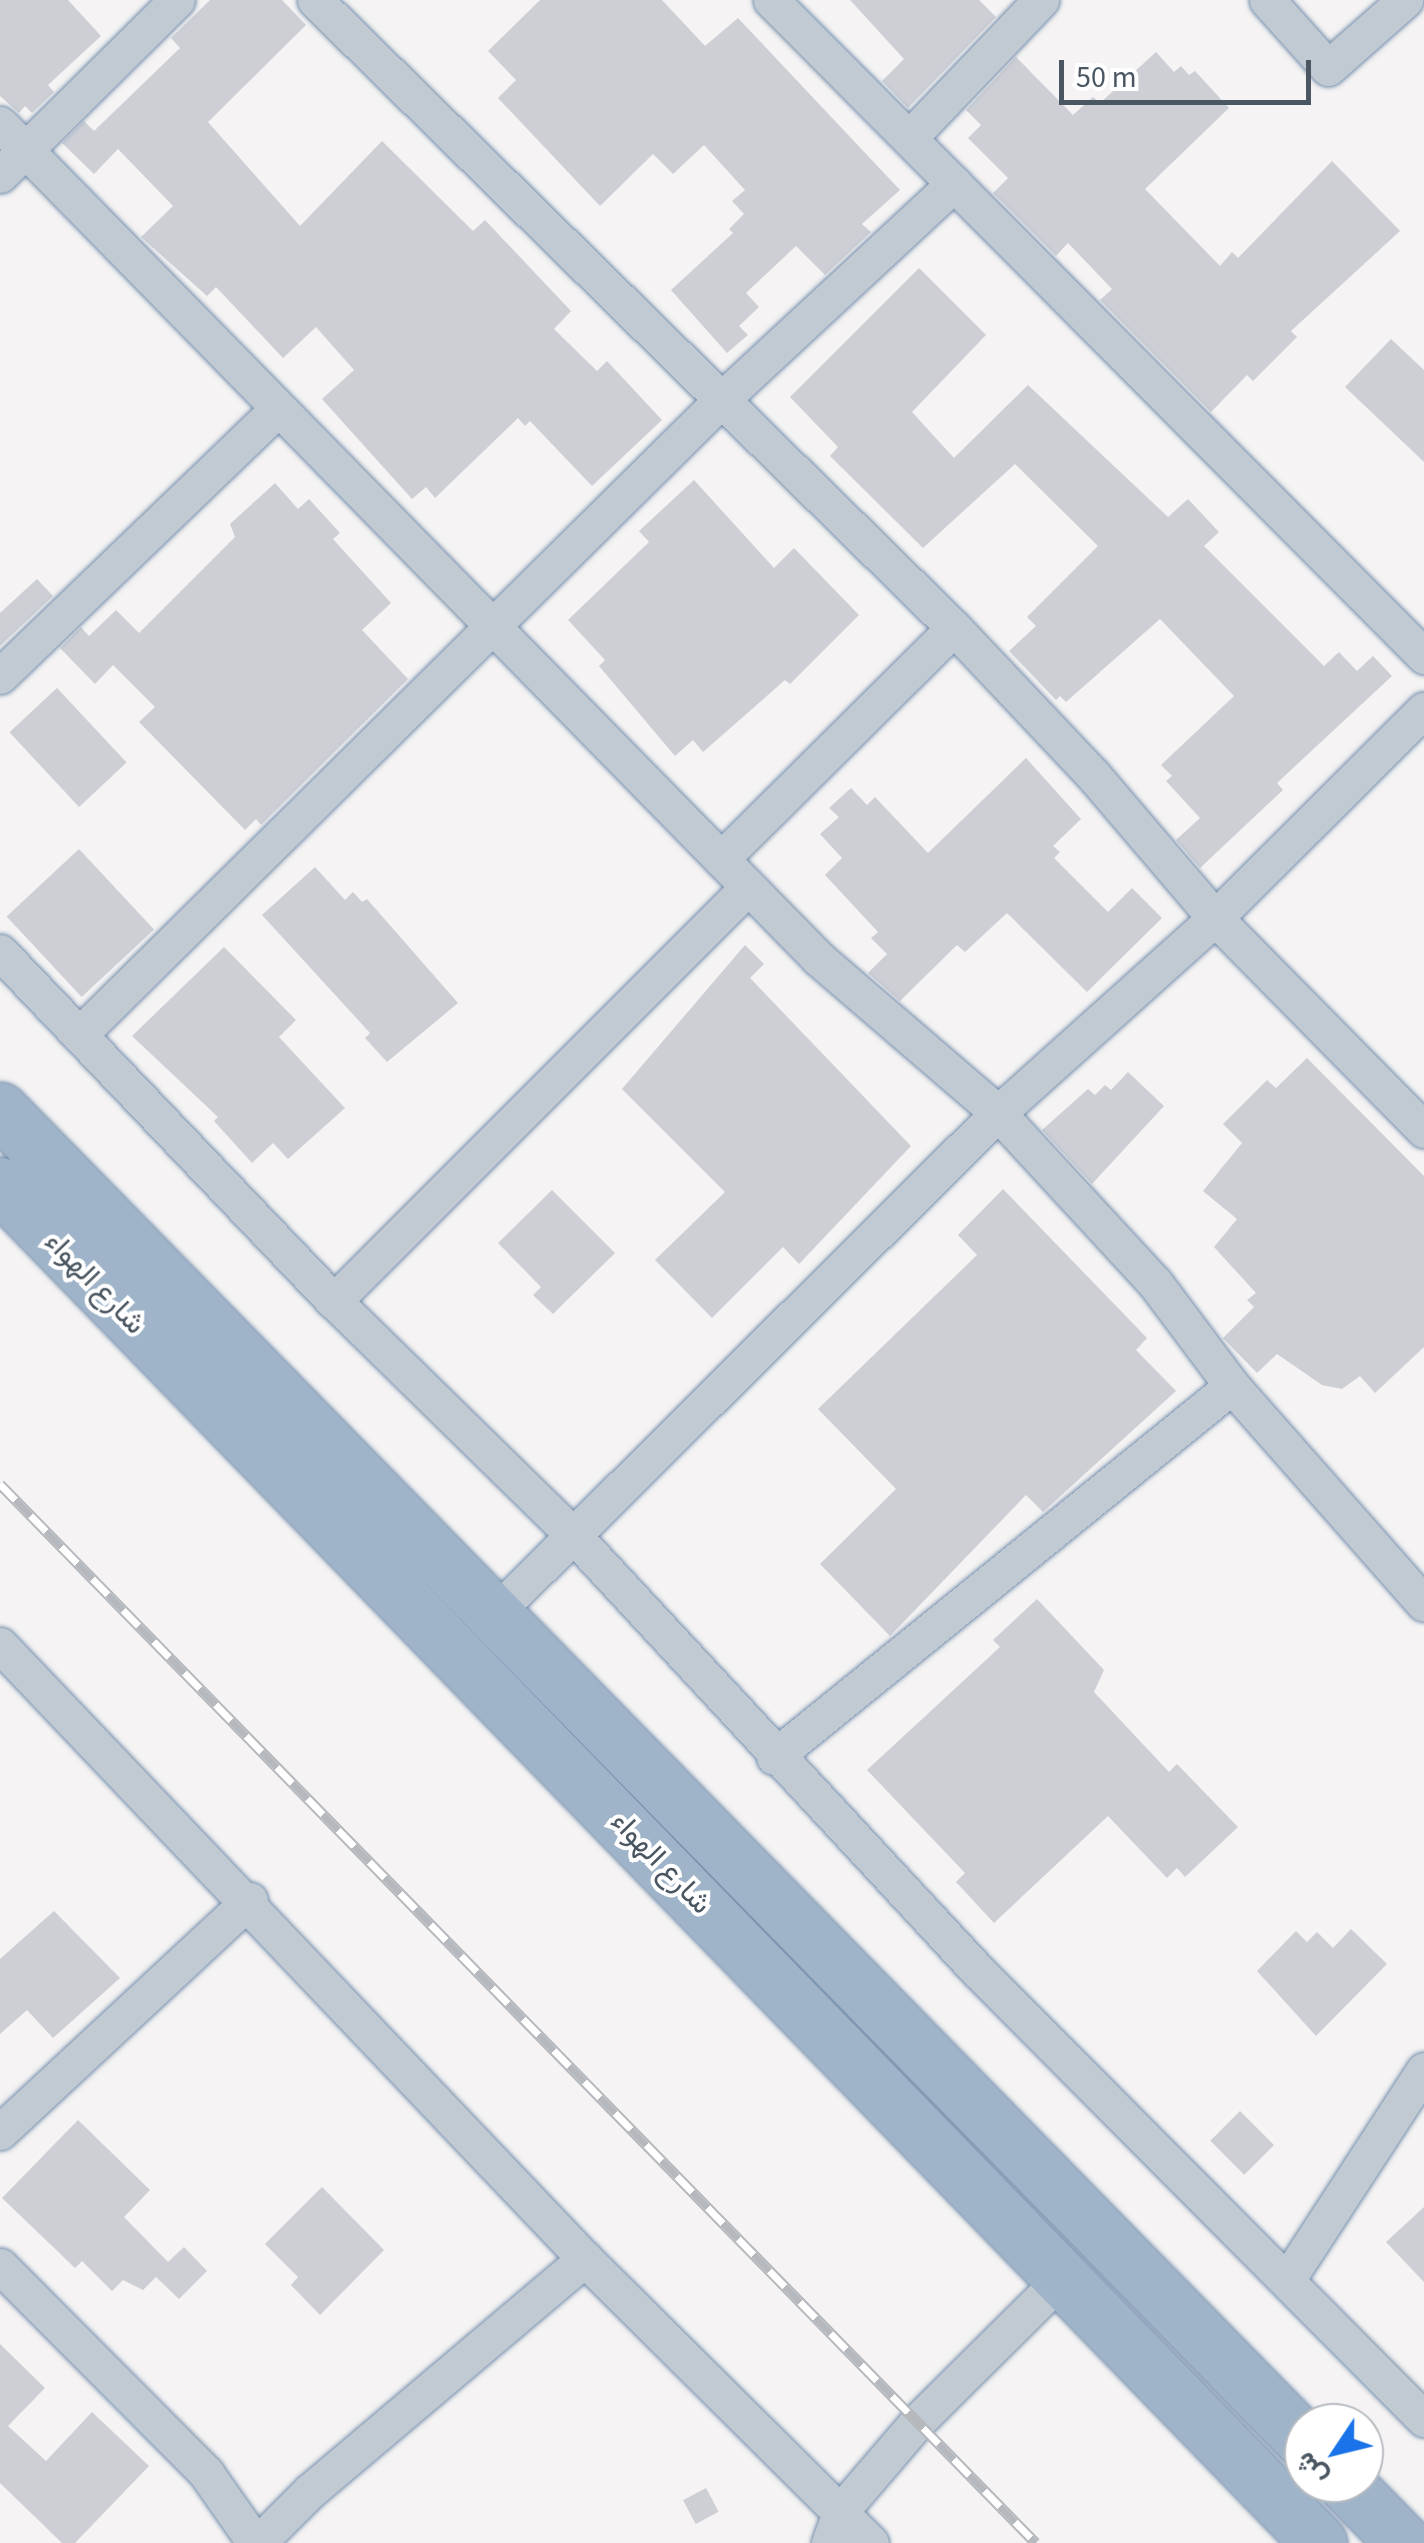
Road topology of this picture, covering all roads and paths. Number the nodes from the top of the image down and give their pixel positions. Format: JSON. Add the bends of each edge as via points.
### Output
{"nodes":[{"id":1,"x":177,"y":0,"type":"edge"},
{"id":2,"x":315,"y":0,"type":"edge"},
{"id":3,"x":771,"y":0,"type":"edge"},
{"id":4,"x":1042,"y":0,"type":"edge"},
{"id":5,"x":1267,"y":0,"type":"edge"},
{"id":6,"x":1405,"y":0,"type":"edge"},
{"id":7,"x":0,"y":124,"type":"edge"},
{"id":8,"x":910,"y":136,"type":"junction"},
{"id":9,"x":25,"y":150,"type":"junction"},
{"id":10,"x":0,"y":175,"type":"edge"},
{"id":11,"x":954,"y":184,"type":"junction"},
{"id":12,"x":720,"y":402,"type":"junction"},
{"id":13,"x":277,"y":409,"type":"junction"},
{"id":14,"x":495,"y":628,"type":"junction"},
{"id":15,"x":954,"y":628,"type":"junction"},
{"id":16,"x":1424,"y":656,"type":"edge"},
{"id":17,"x":0,"y":676,"type":"edge"},
{"id":18,"x":1424,"y":710,"type":"edge"},
{"id":19,"x":722,"y":859,"type":"junction"},
{"id":20,"x":748,"y":886,"type":"junction"},
{"id":21,"x":1215,"y":918,"type":"junction"},
{"id":22,"x":0,"y":952,"type":"edge"},
{"id":23,"x":79,"y":1034,"type":"junction"},
{"id":24,"x":0,"y":1110,"type":"edge"},
{"id":25,"x":998,"y":1114,"type":"junction"},
{"id":26,"x":1424,"y":1130,"type":"edge"},
{"id":27,"x":0,"y":1186,"type":"edge"},
{"id":28,"x":334,"y":1301,"type":"junction"},
{"id":29,"x":1232,"y":1386,"type":"junction"},
{"id":30,"x":575,"y":1537,"type":"junction"},
{"id":31,"x":1424,"y":1604,"type":"edge"},
{"id":32,"x":493,"y":1614,"type":"junction"},
{"id":33,"x":0,"y":1645,"type":"edge"},
{"id":34,"x":774,"y":1757,"type":"junction"},
{"id":35,"x":250,"y":1900,"type":"junction"},
{"id":36,"x":1424,"y":2070,"type":"edge"},
{"id":37,"x":0,"y":2132,"type":"edge"},
{"id":38,"x":585,"y":2259,"type":"junction"},
{"id":39,"x":0,"y":2266,"type":"edge"},
{"id":40,"x":1064,"y":2276,"type":"junction"},
{"id":41,"x":1290,"y":2278,"type":"junction"},
{"id":42,"x":1424,"y":2419,"type":"edge"},
{"id":43,"x":1284,"y":2422,"type":"edge"},
{"id":44,"x":1365,"y":2503,"type":"edge"},
{"id":45,"x":834,"y":2527,"type":"edge"},
{"id":46,"x":257,"y":2543,"type":"edge"},
{"id":47,"x":871,"y":2543,"type":"edge"},
{"id":48,"x":1319,"y":2543,"type":"edge"},
{"id":49,"x":1404,"y":2543,"type":"edge"}],
"edges":[{"from":1,"to":9,"type":"street"},
{"from":2,"to":12,"type":"street"},
{"from":3,"to":8,"type":"street"},
{"from":4,"to":8,"type":"street"},
{"from":5,"to":6,"type":"street","via":[[1328,68]]},
{"from":7,"to":9,"type":"street"},
{"from":8,"to":11,"type":"street"},
{"from":9,"to":10,"type":"street"},
{"from":9,"to":13,"type":"street"},
{"from":11,"to":12,"type":"street"},
{"from":11,"to":16,"type":"street"},
{"from":12,"to":14,"type":"street"},
{"from":12,"to":15,"type":"street"},
{"from":13,"to":14,"type":"street"},
{"from":13,"to":17,"type":"street"},
{"from":14,"to":19,"type":"street"},
{"from":14,"to":23,"type":"street"},
{"from":15,"to":19,"type":"street"},
{"from":15,"to":21,"type":"street","via":[[1093,774]]},
{"from":18,"to":21,"type":"street"},
{"from":19,"to":20,"type":"street"},
{"from":20,"to":25,"type":"street","via":[[819,958]]},
{"from":20,"to":28,"type":"street"},
{"from":21,"to":25,"type":"street"},
{"from":21,"to":26,"type":"street"},
{"from":22,"to":23,"type":"street"},
{"from":23,"to":28,"type":"street"},
{"from":24,"to":32,"type":"highway","name":"شارع الهواء"},
{"from":25,"to":29,"type":"street","via":[[1155,1283]]},
{"from":25,"to":30,"type":"street"},
{"from":27,"to":40,"type":"highway","name":"شارع الهواء"},
{"from":28,"to":30,"type":"street"},
{"from":29,"to":31,"type":"street"},
{"from":29,"to":34,"type":"street"},
{"from":30,"to":32,"type":"street"},
{"from":30,"to":34,"type":"street"},
{"from":32,"to":43,"type":"highway","name":"شارع الهواء"},
{"from":33,"to":35,"type":"street"},
{"from":34,"to":41,"type":"street","via":[[1148,2144]]},
{"from":35,"to":37,"type":"street"},
{"from":35,"to":38,"type":"street"},
{"from":36,"to":41,"type":"street"},
{"from":38,"to":45,"type":"street"},
{"from":38,"to":46,"type":"street"},
{"from":39,"to":46,"type":"street","via":[[206,2473]]},
{"from":40,"to":45,"type":"street","via":[[938,2399]]},
{"from":40,"to":48,"type":"highway","name":"شارع الهواء"},
{"from":41,"to":42,"type":"street"},
{"from":44,"to":49,"type":"highway"},
{"from":45,"to":47,"type":"street"}]}
